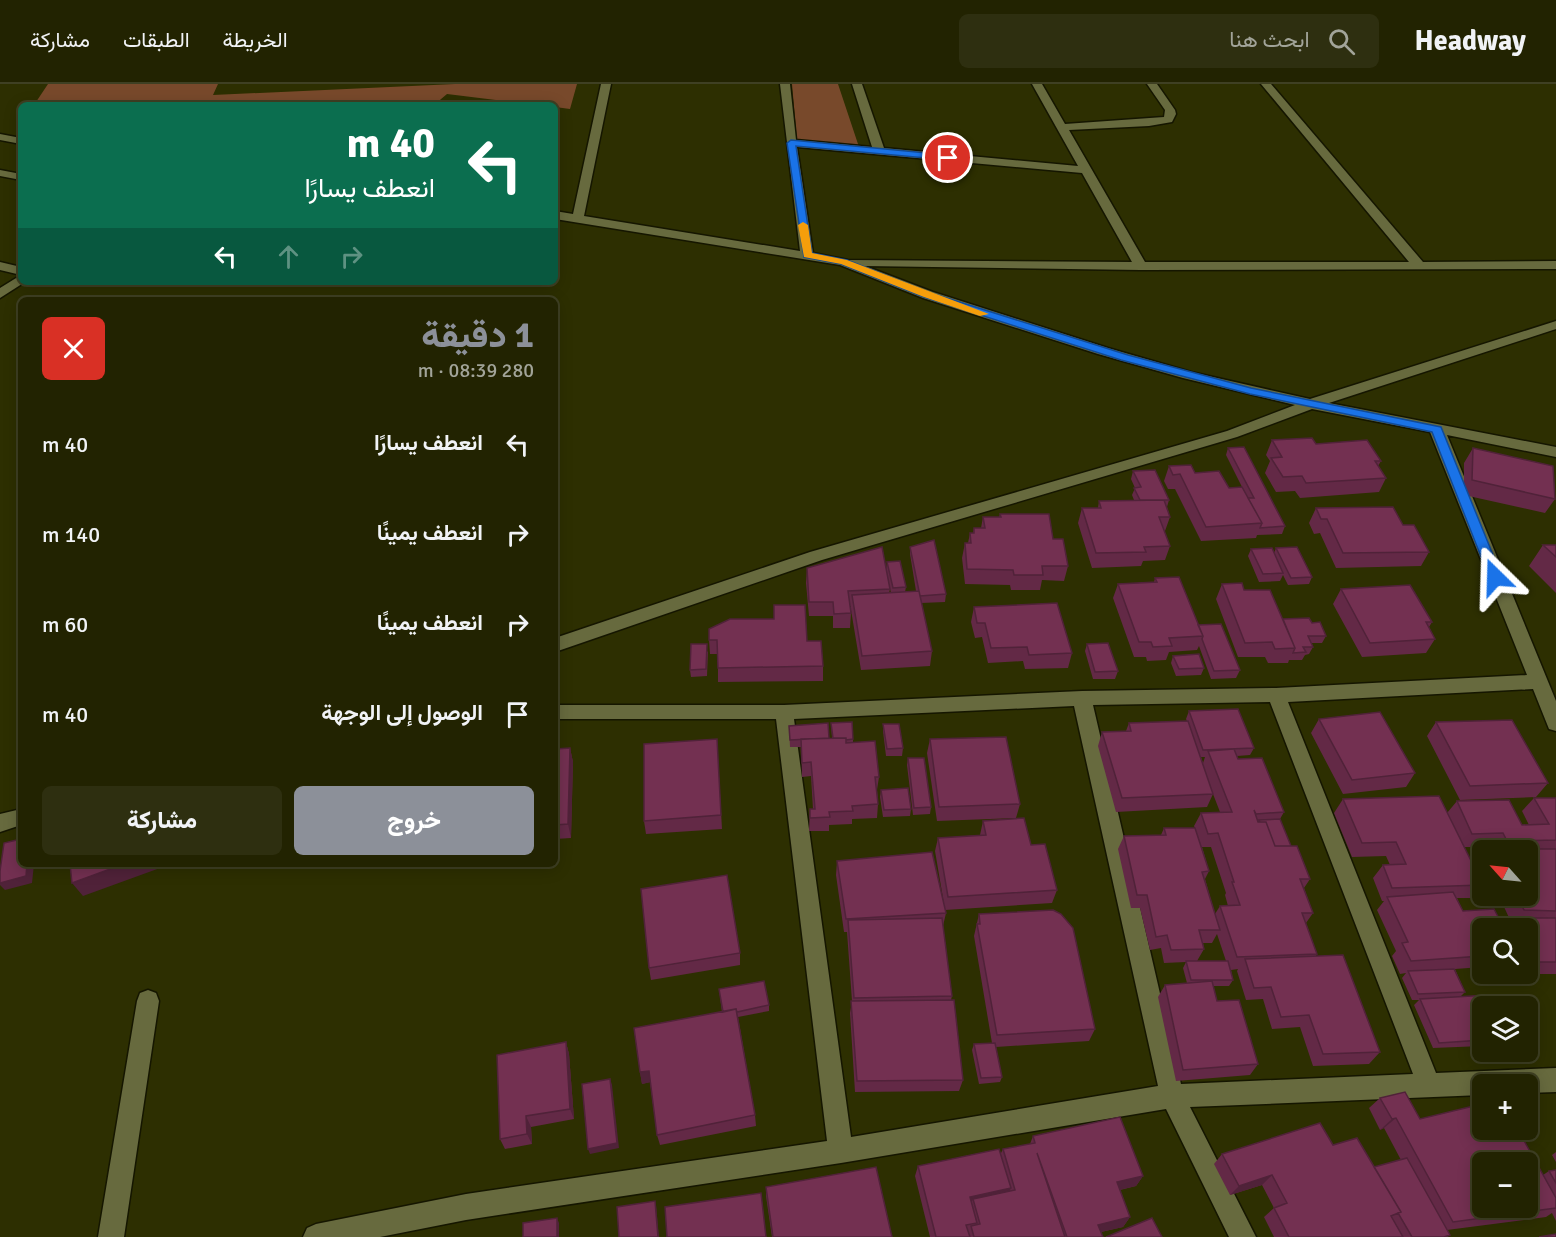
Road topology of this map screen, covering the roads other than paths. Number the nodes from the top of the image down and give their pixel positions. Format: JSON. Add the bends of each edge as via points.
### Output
{"nodes":[{"id":1,"x":606,"y":84,"type":"edge"},
{"id":2,"x":785,"y":84,"type":"edge"},
{"id":3,"x":857,"y":84,"type":"edge"},
{"id":4,"x":1037,"y":84,"type":"edge"},
{"id":5,"x":1152,"y":84,"type":"edge"},
{"id":6,"x":1266,"y":84,"type":"edge"},
{"id":7,"x":1061,"y":127,"type":"junction"},
{"id":8,"x":0,"y":137,"type":"edge"},
{"id":9,"x":18,"y":140,"type":"edge"},
{"id":10,"x":791,"y":143,"type":"junction"},
{"id":11,"x":879,"y":152,"type":"junction"},
{"id":12,"x":1087,"y":170,"type":"junction"},
{"id":13,"x":0,"y":173,"type":"edge"},
{"id":14,"x":18,"y":176,"type":"edge"},
{"id":15,"x":558,"y":215,"type":"edge"},
{"id":16,"x":578,"y":218,"type":"junction"},
{"id":17,"x":807,"y":255,"type":"junction"},
{"id":18,"x":843,"y":262,"type":"junction"},
{"id":19,"x":1419,"y":265,"type":"junction"},
{"id":20,"x":1556,"y":265,"type":"edge"},
{"id":21,"x":0,"y":266,"type":"edge"},
{"id":22,"x":1141,"y":266,"type":"junction"},
{"id":23,"x":18,"y":270,"type":"edge"},
{"id":24,"x":18,"y":281,"type":"edge"},
{"id":25,"x":0,"y":294,"type":"edge"},
{"id":26,"x":1556,"y":325,"type":"edge"},
{"id":27,"x":1311,"y":404,"type":"junction"},
{"id":28,"x":1437,"y":430,"type":"junction"},
{"id":29,"x":1556,"y":453,"type":"edge"},
{"id":30,"x":558,"y":644,"type":"edge"},
{"id":31,"x":1537,"y":682,"type":"junction"},
{"id":32,"x":1276,"y":695,"type":"junction"},
{"id":33,"x":1082,"y":698,"type":"junction"},
{"id":34,"x":558,"y":712,"type":"edge"},
{"id":35,"x":784,"y":712,"type":"junction"},
{"id":36,"x":1556,"y":724,"type":"edge"},
{"id":37,"x":18,"y":818,"type":"edge"},
{"id":38,"x":0,"y":823,"type":"edge"},
{"id":39,"x":148,"y":1001,"type":"dead end"},
{"id":40,"x":1556,"y":1080,"type":"edge"},
{"id":41,"x":1429,"y":1085,"type":"junction"},
{"id":42,"x":1172,"y":1096,"type":"junction"},
{"id":43,"x":840,"y":1151,"type":"junction"},
{"id":44,"x":362,"y":1232,"type":"edge"},
{"id":45,"x":111,"y":1237,"type":"edge"},
{"id":46,"x":316,"y":1237,"type":"edge"},
{"id":47,"x":1243,"y":1237,"type":"edge"}],
"edges":[{"from":1,"to":16,"type":"street"},
{"from":2,"to":10,"type":"street"},
{"from":3,"to":11,"type":"street"},
{"from":4,"to":7,"type":"street"},
{"from":5,"to":7,"type":"street","via":[[1170,110],[1168,120]]},
{"from":6,"to":19,"type":"street"},
{"from":7,"to":12,"type":"street"},
{"from":8,"to":9,"type":"street"},
{"from":10,"to":11,"type":"street"},
{"from":10,"to":17,"type":"street"},
{"from":11,"to":12,"type":"street"},
{"from":12,"to":22,"type":"street"},
{"from":13,"to":14,"type":"street"},
{"from":15,"to":16,"type":"street"},
{"from":16,"to":17,"type":"street"},
{"from":17,"to":18,"type":"street"},
{"from":18,"to":22,"type":"street"},
{"from":18,"to":27,"type":"street","via":[[928,295],[1104,351]]},
{"from":19,"to":20,"type":"street"},
{"from":19,"to":22,"type":"street"},
{"from":21,"to":23,"type":"street"},
{"from":24,"to":25,"type":"street"},
{"from":26,"to":27,"type":"street"},
{"from":27,"to":28,"type":"street"},
{"from":27,"to":30,"type":"street","via":[[1183,449],[816,556]]},
{"from":28,"to":29,"type":"street"},
{"from":28,"to":31,"type":"street"},
{"from":31,"to":32,"type":"street"},
{"from":31,"to":36,"type":"street"},
{"from":32,"to":33,"type":"street"},
{"from":32,"to":41,"type":"street"},
{"from":33,"to":35,"type":"street"},
{"from":33,"to":42,"type":"street"},
{"from":34,"to":35,"type":"street"},
{"from":35,"to":43,"type":"street"},
{"from":37,"to":38,"type":"street"},
{"from":39,"to":45,"type":"street"},
{"from":40,"to":41,"type":"street"},
{"from":41,"to":42,"type":"street"},
{"from":42,"to":43,"type":"street"},
{"from":42,"to":47,"type":"street"},
{"from":43,"to":44,"type":"street","via":[[466,1207]]},
{"from":44,"to":46,"type":"street"}]}
